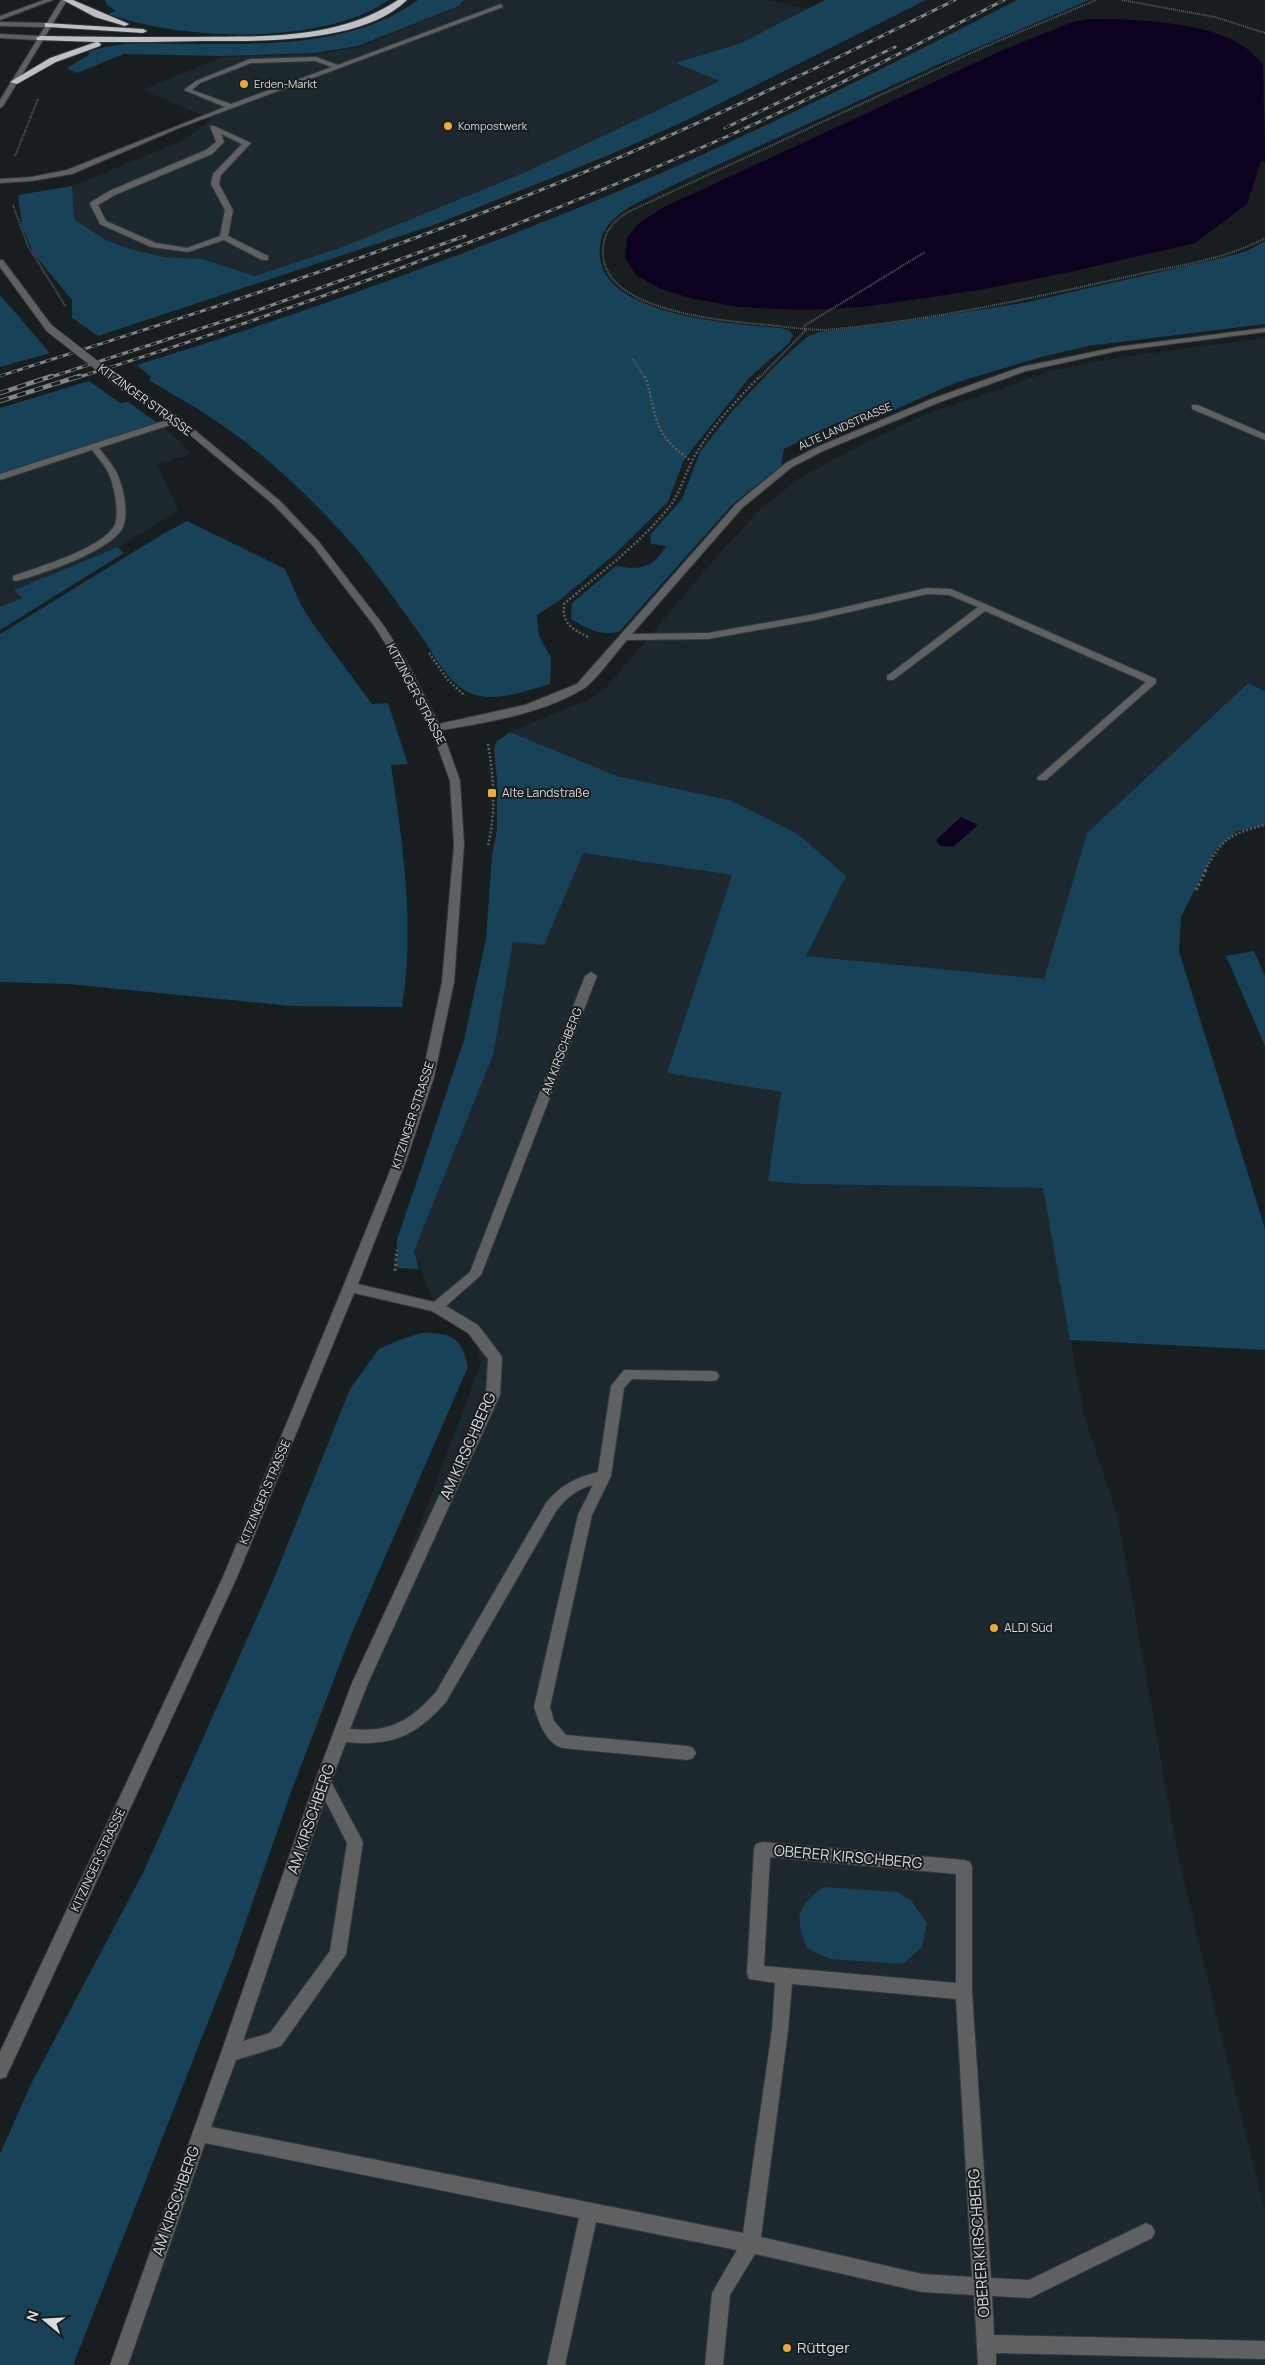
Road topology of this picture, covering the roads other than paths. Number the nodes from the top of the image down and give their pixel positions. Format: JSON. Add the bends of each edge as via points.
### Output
{"nodes":[{"id":1,"x":50,"y":0,"type":"edge"},
{"id":2,"x":66,"y":0,"type":"edge"},
{"id":3,"x":404,"y":0,"type":"edge"},
{"id":4,"x":502,"y":6,"type":"dead end"},
{"id":5,"x":0,"y":18,"type":"edge"},
{"id":6,"x":0,"y":24,"type":"edge"},
{"id":7,"x":48,"y":25,"type":"junction"},
{"id":8,"x":148,"y":31,"type":"junction"},
{"id":9,"x":0,"y":36,"type":"edge"},
{"id":10,"x":40,"y":38,"type":"junction"},
{"id":11,"x":229,"y":38,"type":"junction"},
{"id":12,"x":111,"y":40,"type":"junction"},
{"id":13,"x":338,"y":67,"type":"junction"},
{"id":14,"x":14,"y":82,"type":"junction"},
{"id":15,"x":0,"y":106,"type":"edge"},
{"id":16,"x":232,"y":107,"type":"junction"},
{"id":17,"x":197,"y":120,"type":"junction"},
{"id":18,"x":216,"y":129,"type":"junction"},
{"id":19,"x":0,"y":181,"type":"edge"},
{"id":20,"x":224,"y":237,"type":"junction"},
{"id":21,"x":265,"y":258,"type":"dead end"},
{"id":22,"x":0,"y":262,"type":"edge"},
{"id":23,"x":1265,"y":330,"type":"edge"},
{"id":24,"x":1195,"y":407,"type":"dead end"},
{"id":25,"x":177,"y":420,"type":"junction"},
{"id":26,"x":1265,"y":437,"type":"edge"},
{"id":27,"x":94,"y":447,"type":"junction"},
{"id":28,"x":0,"y":477,"type":"edge"},
{"id":29,"x":16,"y":578,"type":"dead end"},
{"id":30,"x":984,"y":607,"type":"junction"},
{"id":31,"x":623,"y":638,"type":"junction"},
{"id":32,"x":890,"y":678,"type":"dead end"},
{"id":33,"x":436,"y":728,"type":"junction"},
{"id":34,"x":1042,"y":778,"type":"dead end"},
{"id":35,"x":591,"y":976,"type":"dead end"},
{"id":36,"x":350,"y":1287,"type":"junction"},
{"id":37,"x":436,"y":1307,"type":"junction"},
{"id":38,"x":712,"y":1376,"type":"dead end"},
{"id":39,"x":604,"y":1476,"type":"junction"},
{"id":40,"x":341,"y":1735,"type":"junction"},
{"id":41,"x":688,"y":1753,"type":"dead end"},
{"id":42,"x":323,"y":1782,"type":"junction"},
{"id":43,"x":784,"y":1976,"type":"junction"},
{"id":44,"x":964,"y":1992,"type":"junction"},
{"id":45,"x":230,"y":2053,"type":"junction"},
{"id":46,"x":0,"y":2071,"type":"edge"},
{"id":47,"x":200,"y":2133,"type":"junction"},
{"id":48,"x":589,"y":2211,"type":"junction"},
{"id":49,"x":1146,"y":2232,"type":"dead end"},
{"id":50,"x":751,"y":2244,"type":"junction"},
{"id":51,"x":982,"y":2286,"type":"junction"},
{"id":52,"x":986,"y":2344,"type":"junction"},
{"id":53,"x":1265,"y":2350,"type":"edge"},
{"id":54,"x":119,"y":2365,"type":"edge"},
{"id":55,"x":556,"y":2365,"type":"edge"},
{"id":56,"x":714,"y":2365,"type":"edge"},
{"id":57,"x":987,"y":2365,"type":"edge"}],
"edges":[{"from":1,"to":5,"type":"street"},
{"from":2,"to":7,"type":"street"},
{"from":2,"to":8,"type":"highway","via":[[98,15]]},
{"from":3,"to":11,"type":"highway","via":[[366,21],[327,32],[275,38]]},
{"from":4,"to":13,"type":"street"},
{"from":6,"to":7,"type":"street"},
{"from":7,"to":8,"type":"highway"},
{"from":7,"to":10,"type":"street"},
{"from":8,"to":11,"type":"highway"},
{"from":9,"to":10,"type":"street"},
{"from":10,"to":12,"type":"highway"},
{"from":10,"to":14,"type":"street"},
{"from":11,"to":12,"type":"highway"},
{"from":12,"to":14,"type":"highway","via":[[62,57]]},
{"from":13,"to":16,"type":"street"},
{"from":13,"to":16,"type":"street","via":[[316,60],[250,61],[198,82],[187,90]]},
{"from":14,"to":15,"type":"street"},
{"from":16,"to":17,"type":"street"},
{"from":17,"to":18,"type":"street"},
{"from":17,"to":19,"type":"street","via":[[69,172]]},
{"from":18,"to":20,"type":"street","via":[[247,143],[217,174],[215,184],[229,210]]},
{"from":18,"to":20,"type":"street","via":[[220,142],[209,152],[112,193],[94,204],[103,222],[154,245],[188,250]]},
{"from":20,"to":21,"type":"street"},
{"from":22,"to":25,"type":"street","name":"KITZINGER STRASSE","bridge":true,"via":[[50,328],[125,386]]},
{"from":23,"to":31,"type":"street","name":"ALTE LANDSTRASSE","via":[[1117,349],[1024,369],[936,400],[820,449],[788,466],[739,506]]},
{"from":24,"to":26,"type":"street"},
{"from":25,"to":27,"type":"street"},
{"from":25,"to":33,"type":"street","name":"KITZINGER STRASSE","via":[[277,503],[316,544],[379,626]]},
{"from":27,"to":28,"type":"street"},
{"from":27,"to":29,"type":"street","via":[[112,474],[121,508],[118,527],[104,541],[66,560]]},
{"from":30,"to":31,"type":"street","via":[[951,592],[927,591],[815,617],[708,636]]},
{"from":30,"to":32,"type":"street"},
{"from":30,"to":34,"type":"street","via":[[1153,681]]},
{"from":31,"to":33,"type":"street","name":"ALTE LANDSTRASSE","via":[[581,686],[563,696],[502,715]]},
{"from":33,"to":36,"type":"street","name":"KITZINGER STRASSE","via":[[455,781],[459,844],[448,982],[428,1077],[400,1162]]},
{"from":35,"to":37,"type":"street","name":"AM KIRSCHBERG","via":[[475,1275]]},
{"from":36,"to":37,"type":"street","name":"AM KIRSCHBERG"},
{"from":36,"to":46,"type":"street","name":"KITZINGER STRASSE","via":[[230,1577]]},
{"from":37,"to":40,"type":"street","name":"AM KIRSCHBERG","via":[[473,1329],[495,1358],[494,1395],[360,1683]]},
{"from":38,"to":39,"type":"street","via":[[630,1374],[618,1386]]},
{"from":39,"to":40,"type":"street","via":[[565,1490],[551,1507],[441,1697],[426,1714],[411,1726],[382,1736]]},
{"from":39,"to":41,"type":"street","via":[[585,1515],[542,1707],[547,1724],[562,1741]]},
{"from":40,"to":42,"type":"street","name":"AM KIRSCHBERG"},
{"from":42,"to":45,"type":"street","name":"AM KIRSCHBERG"},
{"from":42,"to":45,"type":"street","via":[[355,1842],[338,1954],[274,2040]]},
{"from":43,"to":44,"type":"street","name":"OBERER KIRSCHBERG"},
{"from":43,"to":44,"type":"street","name":"OBERER KIRSCHBERG","via":[[755,1973],[762,1849],[964,1867]]},
{"from":43,"to":50,"type":"street","via":[[780,2030]]},
{"from":44,"to":51,"type":"street","name":"OBERER KIRSCHBERG"},
{"from":45,"to":47,"type":"street","name":"AM KIRSCHBERG"},
{"from":47,"to":48,"type":"street"},
{"from":47,"to":54,"type":"street","name":"AM KIRSCHBERG"},
{"from":48,"to":50,"type":"street"},
{"from":48,"to":55,"type":"street"},
{"from":49,"to":51,"type":"street","via":[[1030,2289]]},
{"from":50,"to":51,"type":"street","via":[[922,2283]]},
{"from":50,"to":56,"type":"street","via":[[721,2293]]},
{"from":51,"to":52,"type":"street","name":"OBERER KIRSCHBERG"},
{"from":52,"to":53,"type":"street"},
{"from":52,"to":57,"type":"street","name":"OBERER KIRSCHBERG"}]}
